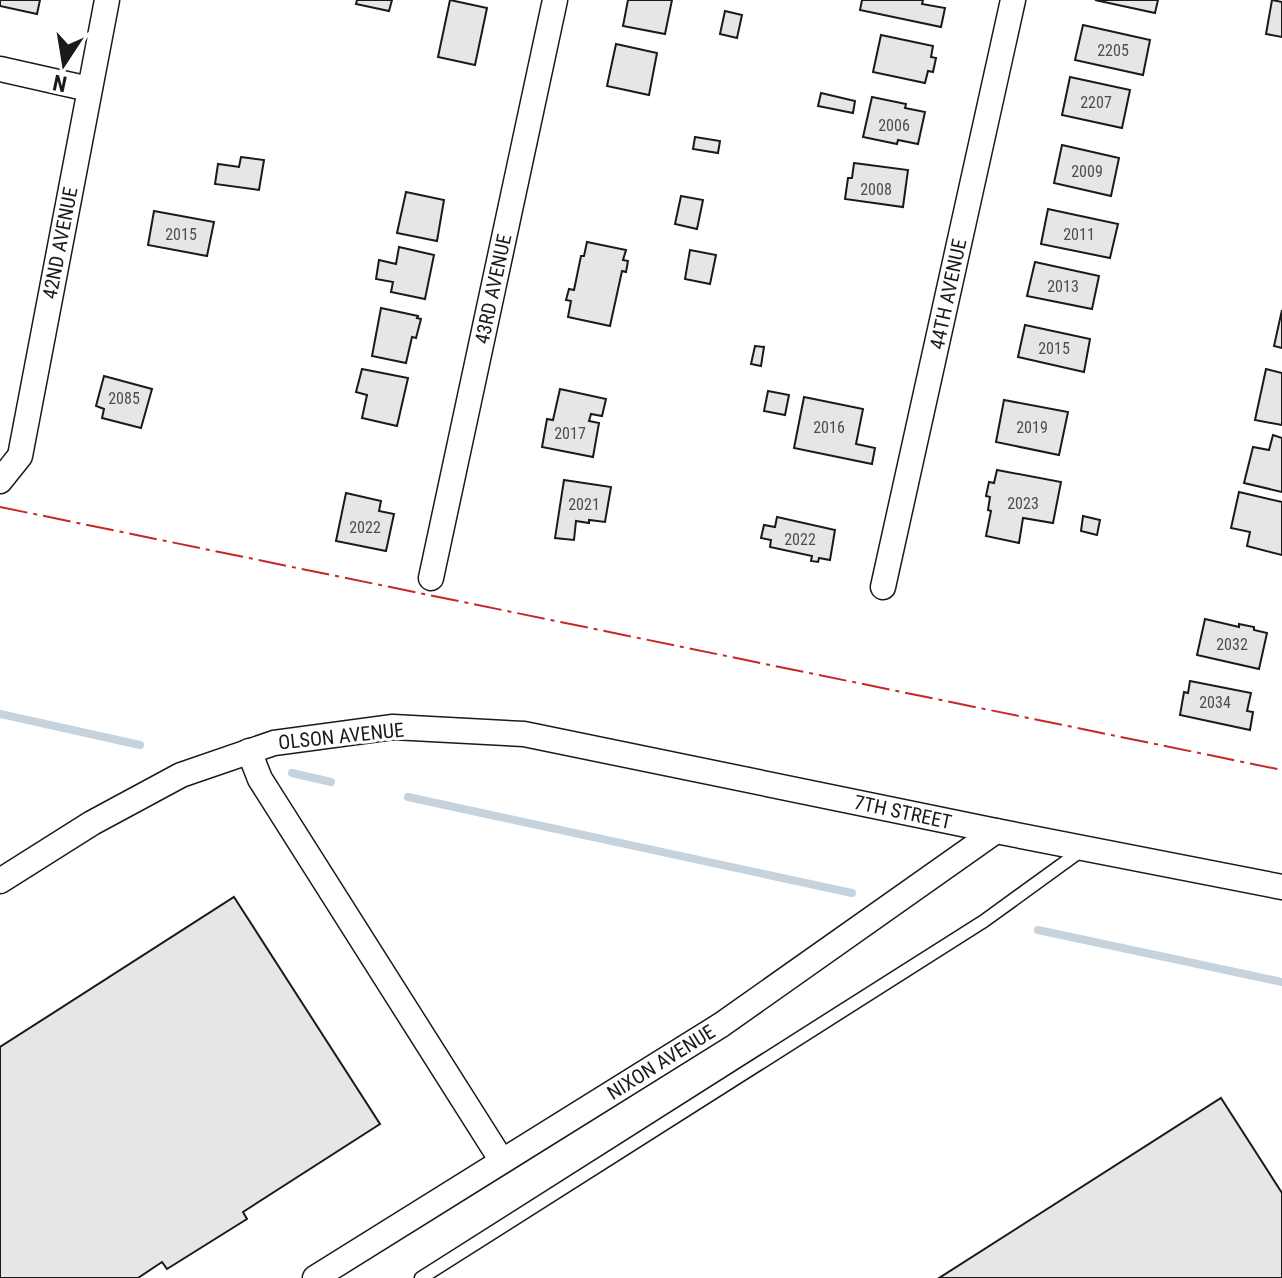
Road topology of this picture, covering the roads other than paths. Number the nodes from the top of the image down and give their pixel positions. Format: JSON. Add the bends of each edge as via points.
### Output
{"nodes":[{"id":1,"x":107,"y":0,"type":"edge"},
{"id":2,"x":555,"y":0,"type":"edge"},
{"id":3,"x":1013,"y":0,"type":"edge"},
{"id":4,"x":0,"y":69,"type":"edge"},
{"id":5,"x":89,"y":89,"type":"junction"},
{"id":6,"x":0,"y":481,"type":"edge"},
{"id":7,"x":431,"y":578,"type":"dead end"},
{"id":8,"x":883,"y":587,"type":"dead end"},
{"id":9,"x":524,"y":734,"type":"joint"},
{"id":10,"x":249,"y":751,"type":"junction"},
{"id":11,"x":996,"y":831,"type":"junction"},
{"id":12,"x":1084,"y":848,"type":"junction"},
{"id":13,"x":0,"y":881,"type":"edge"},
{"id":14,"x":1282,"y":887,"type":"edge"},
{"id":15,"x":502,"y":1161,"type":"junction"},
{"id":16,"x":315,"y":1278,"type":"edge"},
{"id":17,"x":421,"y":1278,"type":"edge"}],
"edges":[{"from":1,"to":5,"type":"street","name":"42ND AVENUE"},
{"from":2,"to":7,"type":"street","name":"43RD AVENUE"},
{"from":3,"to":8,"type":"street","name":"44TH AVENUE"},
{"from":4,"to":5,"type":"street"},
{"from":5,"to":6,"type":"street","name":"42ND AVENUE","via":[[20,456]]},
{"from":9,"to":10,"type":"street","name":"OLSON AVENUE","via":[[393,727]]},
{"from":9,"to":11,"type":"street","name":"7TH STREET"},
{"from":10,"to":13,"type":"street","name":"OLSON AVENUE","via":[[181,775]]},
{"from":10,"to":15,"type":"street","via":[[260,779]]},
{"from":11,"to":12,"type":"street","name":"7TH STREET"},
{"from":11,"to":15,"type":"street","name":"NIXON AVENUE","via":[[721,1025]]},
{"from":12,"to":14,"type":"street","name":"7TH STREET"},
{"from":12,"to":17,"type":"lane","via":[[984,921]]},
{"from":15,"to":16,"type":"street","name":"NIXON AVENUE"}]}
